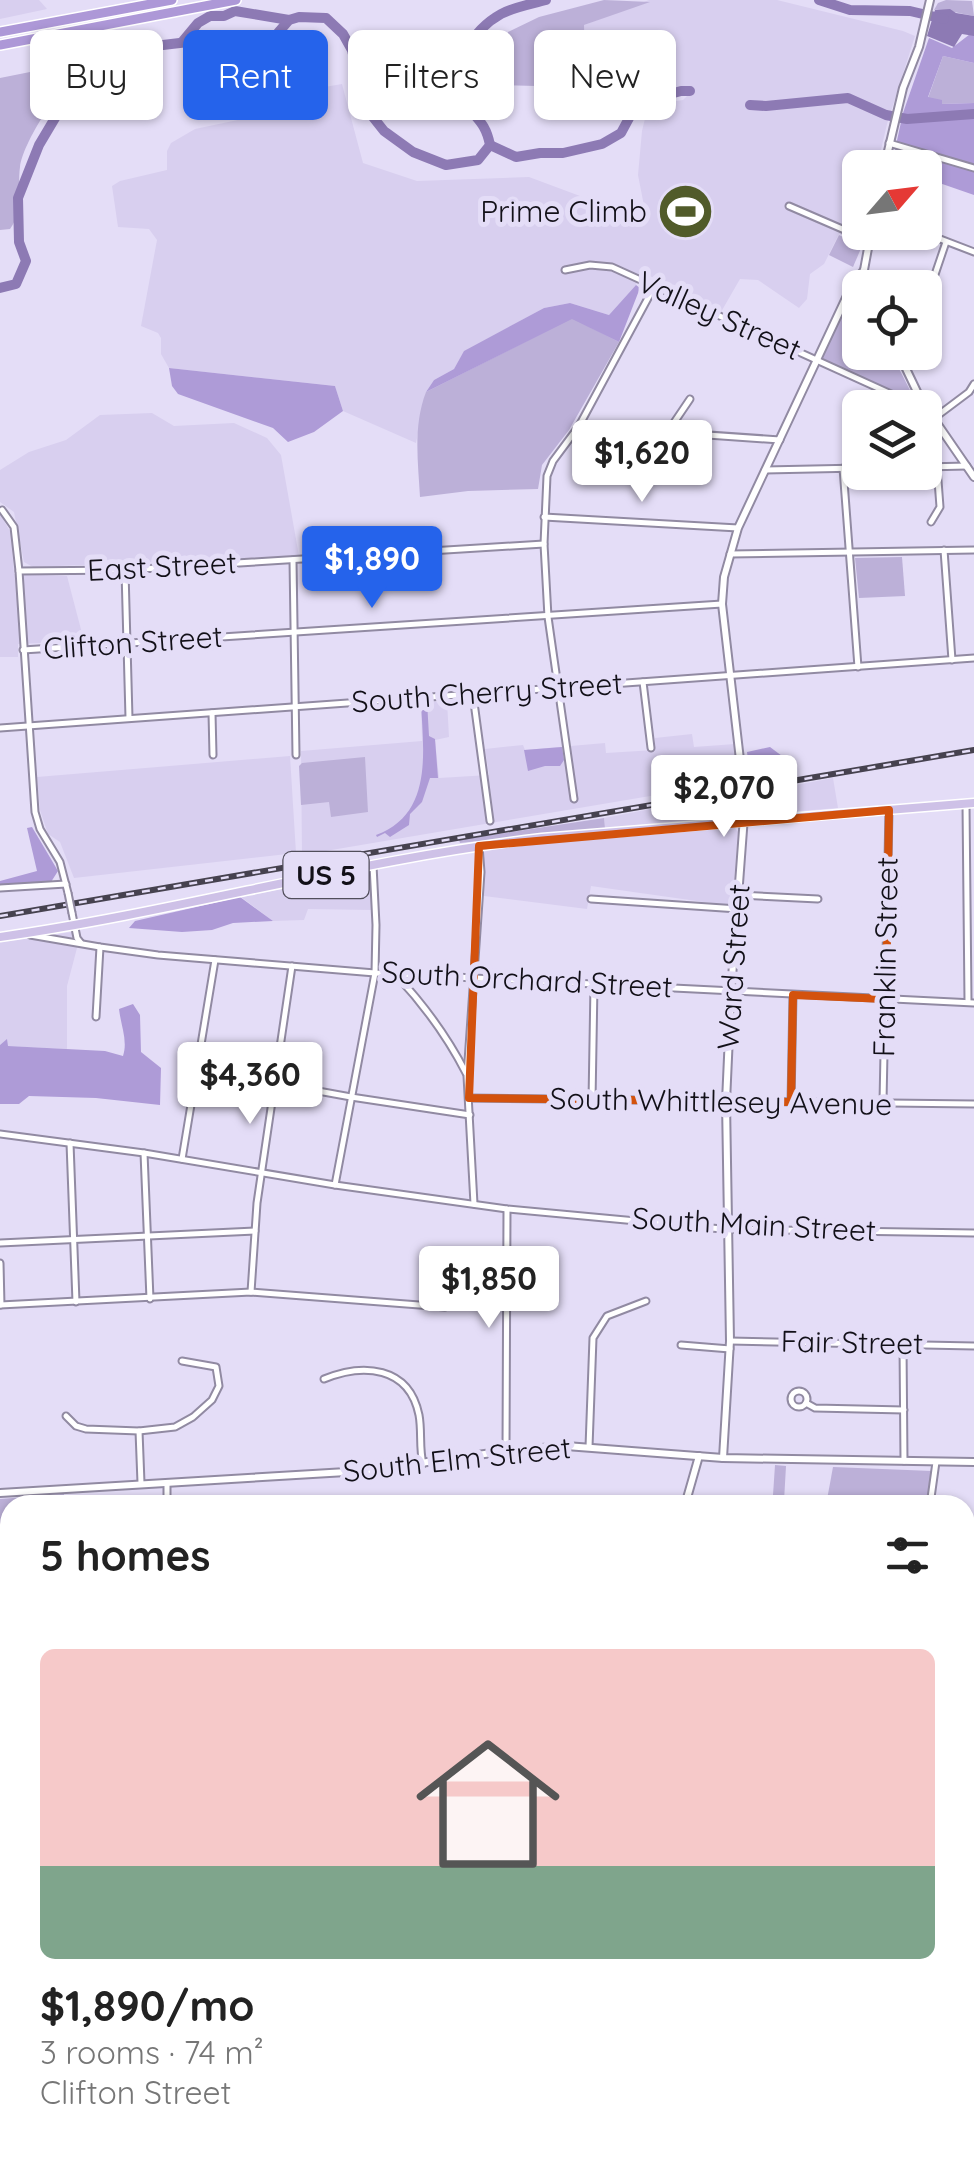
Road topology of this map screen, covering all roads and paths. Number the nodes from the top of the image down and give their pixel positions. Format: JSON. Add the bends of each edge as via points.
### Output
{"nodes":[{"id":1,"x":172,"y":0,"type":"edge"},
{"id":2,"x":236,"y":0,"type":"edge"},
{"id":3,"x":929,"y":4,"type":"edge"},
{"id":4,"x":0,"y":32,"type":"edge"},
{"id":5,"x":0,"y":45,"type":"edge"},
{"id":6,"x":889,"y":143,"type":"junction"},
{"id":7,"x":888,"y":150,"type":"edge"},
{"id":8,"x":974,"y":168,"type":"edge"},
{"id":9,"x":789,"y":206,"type":"dead end"},
{"id":10,"x":842,"y":227,"type":"edge"},
{"id":11,"x":942,"y":240,"type":"edge"},
{"id":12,"x":946,"y":242,"type":"junction"},
{"id":13,"x":868,"y":250,"type":"edge"},
{"id":14,"x":974,"y":252,"type":"edge"},
{"id":15,"x":565,"y":270,"type":"dead end"},
{"id":16,"x":864,"y":270,"type":"edge"},
{"id":17,"x":937,"y":270,"type":"edge"},
{"id":18,"x":654,"y":288,"type":"junction"},
{"id":19,"x":842,"y":306,"type":"edge"},
{"id":20,"x":817,"y":360,"type":"junction"},
{"id":21,"x":974,"y":384,"type":"edge"},
{"id":22,"x":884,"y":390,"type":"edge"},
{"id":23,"x":690,"y":400,"type":"dead end"},
{"id":24,"x":942,"y":412,"type":"edge"},
{"id":25,"x":579,"y":426,"type":"junction"},
{"id":26,"x":942,"y":431,"type":"edge"},
{"id":27,"x":668,"y":433,"type":"junction"},
{"id":28,"x":780,"y":440,"type":"junction"},
{"id":29,"x":966,"y":466,"type":"junction"},
{"id":30,"x":942,"y":467,"type":"edge"},
{"id":31,"x":842,"y":468,"type":"edge"},
{"id":32,"x":765,"y":470,"type":"junction"},
{"id":33,"x":974,"y":478,"type":"edge"},
{"id":34,"x":845,"y":490,"type":"edge"},
{"id":35,"x":939,"y":490,"type":"edge"},
{"id":36,"x":2,"y":510,"type":"edge"},
{"id":37,"x":544,"y":517,"type":"junction"},
{"id":38,"x":931,"y":522,"type":"dead end"},
{"id":39,"x":738,"y":528,"type":"junction"},
{"id":40,"x":544,"y":544,"type":"junction"},
{"id":41,"x":944,"y":550,"type":"junction"},
{"id":42,"x":974,"y":550,"type":"edge"},
{"id":43,"x":850,"y":552,"type":"junction"},
{"id":44,"x":730,"y":554,"type":"junction"},
{"id":45,"x":293,"y":560,"type":"junction"},
{"id":46,"x":125,"y":570,"type":"junction"},
{"id":47,"x":19,"y":571,"type":"junction"},
{"id":48,"x":722,"y":604,"type":"junction"},
{"id":49,"x":548,"y":617,"type":"junction"},
{"id":50,"x":294,"y":633,"type":"junction"},
{"id":51,"x":126,"y":644,"type":"junction"},
{"id":52,"x":24,"y":650,"type":"junction"},
{"id":53,"x":974,"y":658,"type":"edge"},
{"id":54,"x":952,"y":660,"type":"junction"},
{"id":55,"x":858,"y":667,"type":"junction"},
{"id":56,"x":730,"y":677,"type":"junction"},
{"id":57,"x":643,"y":682,"type":"junction"},
{"id":58,"x":559,"y":689,"type":"junction"},
{"id":59,"x":473,"y":694,"type":"junction"},
{"id":60,"x":296,"y":706,"type":"junction"},
{"id":61,"x":212,"y":712,"type":"junction"},
{"id":62,"x":130,"y":718,"type":"junction"},
{"id":63,"x":29,"y":726,"type":"junction"},
{"id":64,"x":0,"y":728,"type":"edge"},
{"id":65,"x":651,"y":748,"type":"dead end"},
{"id":66,"x":212,"y":755,"type":"dead end"},
{"id":67,"x":296,"y":755,"type":"dead end"},
{"id":68,"x":574,"y":799,"type":"dead end"},
{"id":69,"x":970,"y":804,"type":"edge"},
{"id":70,"x":889,"y":810,"type":"junction"},
{"id":71,"x":490,"y":821,"type":"dead end"},
{"id":72,"x":744,"y":822,"type":"junction"},
{"id":73,"x":479,"y":846,"type":"junction"},
{"id":74,"x":372,"y":865,"type":"junction"},
{"id":75,"x":66,"y":884,"type":"junction"},
{"id":76,"x":0,"y":888,"type":"edge"},
{"id":77,"x":739,"y":894,"type":"junction"},
{"id":78,"x":591,"y":898,"type":"dead end"},
{"id":79,"x":818,"y":899,"type":"dead end"},
{"id":80,"x":738,"y":909,"type":"junction"},
{"id":81,"x":74,"y":925,"type":"junction"},
{"id":82,"x":23,"y":933,"type":"junction"},
{"id":83,"x":0,"y":936,"type":"edge"},
{"id":84,"x":81,"y":943,"type":"junction"},
{"id":85,"x":100,"y":948,"type":"junction"},
{"id":86,"x":215,"y":960,"type":"junction"},
{"id":87,"x":292,"y":966,"type":"junction"},
{"id":88,"x":375,"y":973,"type":"junction"},
{"id":89,"x":396,"y":974,"type":"junction"},
{"id":90,"x":475,"y":979,"type":"junction"},
{"id":91,"x":594,"y":985,"type":"junction"},
{"id":92,"x":731,"y":990,"type":"junction"},
{"id":93,"x":793,"y":995,"type":"junction"},
{"id":94,"x":886,"y":999,"type":"junction"},
{"id":95,"x":971,"y":1002,"type":"edge"},
{"id":96,"x":96,"y":1017,"type":"dead end"},
{"id":97,"x":197,"y":1068,"type":"junction"},
{"id":98,"x":467,"y":1076,"type":"junction"},
{"id":99,"x":274,"y":1084,"type":"junction"},
{"id":100,"x":350,"y":1097,"type":"junction"},
{"id":101,"x":469,"y":1098,"type":"junction"},
{"id":102,"x":592,"y":1101,"type":"junction"},
{"id":103,"x":726,"y":1102,"type":"junction"},
{"id":104,"x":791,"y":1102,"type":"junction"},
{"id":105,"x":883,"y":1103,"type":"junction"},
{"id":106,"x":974,"y":1104,"type":"edge"},
{"id":107,"x":470,"y":1115,"type":"junction"},
{"id":108,"x":0,"y":1134,"type":"edge"},
{"id":109,"x":70,"y":1142,"type":"junction"},
{"id":110,"x":144,"y":1152,"type":"junction"},
{"id":111,"x":182,"y":1159,"type":"junction"},
{"id":112,"x":260,"y":1172,"type":"junction"},
{"id":113,"x":335,"y":1186,"type":"junction"},
{"id":114,"x":474,"y":1204,"type":"junction"},
{"id":115,"x":507,"y":1209,"type":"junction"},
{"id":116,"x":728,"y":1230,"type":"junction"},
{"id":117,"x":255,"y":1231,"type":"junction"},
{"id":118,"x":974,"y":1233,"type":"edge"},
{"id":119,"x":148,"y":1236,"type":"junction"},
{"id":120,"x":74,"y":1240,"type":"junction"},
{"id":121,"x":0,"y":1243,"type":"edge"},
{"id":122,"x":0,"y":1263,"type":"edge"},
{"id":123,"x":251,"y":1292,"type":"junction"},
{"id":124,"x":150,"y":1299,"type":"junction"},
{"id":125,"x":76,"y":1302,"type":"junction"},
{"id":126,"x":646,"y":1302,"type":"dead end"},
{"id":127,"x":1,"y":1305,"type":"edge"},
{"id":128,"x":445,"y":1306,"type":"dead end"},
{"id":129,"x":904,"y":1344,"type":"junction"},
{"id":130,"x":681,"y":1345,"type":"dead end"},
{"id":131,"x":730,"y":1345,"type":"junction"},
{"id":132,"x":974,"y":1346,"type":"edge"},
{"id":133,"x":182,"y":1361,"type":"dead end"},
{"id":134,"x":324,"y":1379,"type":"dead end"},
{"id":135,"x":806,"y":1403,"type":"dead end"},
{"id":136,"x":904,"y":1410,"type":"junction"},
{"id":137,"x":66,"y":1416,"type":"dead end"},
{"id":138,"x":139,"y":1431,"type":"junction"},
{"id":139,"x":589,"y":1447,"type":"junction"},
{"id":140,"x":506,"y":1451,"type":"junction"},
{"id":141,"x":699,"y":1456,"type":"junction"},
{"id":142,"x":723,"y":1458,"type":"junction"},
{"id":143,"x":904,"y":1461,"type":"junction"},
{"id":144,"x":936,"y":1462,"type":"junction"},
{"id":145,"x":974,"y":1462,"type":"edge"},
{"id":146,"x":422,"y":1464,"type":"junction"},
{"id":147,"x":167,"y":1482,"type":"junction"},
{"id":148,"x":140,"y":1484,"type":"junction"},
{"id":149,"x":0,"y":1493,"type":"edge"},
{"id":150,"x":167,"y":1495,"type":"edge"},
{"id":151,"x":689,"y":1495,"type":"edge"},
{"id":152,"x":931,"y":1495,"type":"edge"}],
"edges":[{"from":1,"to":4,"type":"highway"},
{"from":2,"to":5,"type":"highway"},
{"from":3,"to":6,"type":"main road"},
{"from":6,"to":7,"type":"main road"},
{"from":6,"to":8,"type":"street"},
{"from":9,"to":10,"type":"street"},
{"from":11,"to":12,"type":"street"},
{"from":12,"to":14,"type":"street"},
{"from":12,"to":17,"type":"street"},
{"from":13,"to":16,"type":"main road"},
{"from":15,"to":18,"type":"street","name":"Valley Street","via":[[612,267]]},
{"from":18,"to":20,"type":"street","name":"Valley Street"},
{"from":18,"to":25,"type":"street"},
{"from":19,"to":20,"type":"main road","name":"Ward Street"},
{"from":20,"to":22,"type":"street","name":"Valley Street"},
{"from":20,"to":28,"type":"main road","name":"Ward Street"},
{"from":21,"to":24,"type":"street"},
{"from":23,"to":27,"type":"street"},
{"from":25,"to":27,"type":"street"},
{"from":25,"to":37,"type":"street","via":[[547,476]]},
{"from":26,"to":29,"type":"main road"},
{"from":27,"to":28,"type":"street"},
{"from":28,"to":32,"type":"main road","name":"Ward Street"},
{"from":29,"to":30,"type":"street"},
{"from":29,"to":33,"type":"main road"},
{"from":31,"to":32,"type":"street"},
{"from":32,"to":39,"type":"main road","name":"Ward Street"},
{"from":34,"to":43,"type":"street"},
{"from":35,"to":38,"type":"street"},
{"from":36,"to":47,"type":"street","via":[[14,526]]},
{"from":37,"to":39,"type":"street"},
{"from":37,"to":40,"type":"street"},
{"from":39,"to":44,"type":"main road","name":"Ward Street"},
{"from":40,"to":45,"type":"street","name":"East Street"},
{"from":40,"to":49,"type":"street"},
{"from":41,"to":42,"type":"street"},
{"from":41,"to":43,"type":"street"},
{"from":41,"to":54,"type":"street"},
{"from":43,"to":44,"type":"street"},
{"from":43,"to":55,"type":"street"},
{"from":44,"to":48,"type":"main road","name":"Ward Street"},
{"from":45,"to":46,"type":"street","name":"East Street"},
{"from":45,"to":50,"type":"street"},
{"from":46,"to":47,"type":"street","name":"East Street"},
{"from":46,"to":51,"type":"street"},
{"from":47,"to":52,"type":"street"},
{"from":48,"to":49,"type":"street","name":"Clifton Street"},
{"from":48,"to":56,"type":"main road","name":"Ward Street"},
{"from":49,"to":50,"type":"street","name":"Clifton Street"},
{"from":49,"to":58,"type":"street"},
{"from":50,"to":51,"type":"street","name":"Clifton Street"},
{"from":50,"to":60,"type":"street"},
{"from":51,"to":52,"type":"street","name":"Clifton Street"},
{"from":51,"to":62,"type":"street"},
{"from":52,"to":63,"type":"street"},
{"from":53,"to":54,"type":"street","name":"South Cherry Street"},
{"from":54,"to":55,"type":"street","name":"South Cherry Street"},
{"from":55,"to":56,"type":"street","name":"South Cherry Street"},
{"from":56,"to":57,"type":"street","name":"South Cherry Street"},
{"from":56,"to":72,"type":"main road","name":"Ward Street"},
{"from":57,"to":58,"type":"street","name":"South Cherry Street"},
{"from":57,"to":65,"type":"street"},
{"from":58,"to":59,"type":"street","name":"South Cherry Street"},
{"from":58,"to":68,"type":"street"},
{"from":59,"to":60,"type":"street","name":"South Cherry Street"},
{"from":59,"to":71,"type":"street"},
{"from":60,"to":61,"type":"street","name":"South Cherry Street"},
{"from":60,"to":67,"type":"street"},
{"from":61,"to":62,"type":"street","name":"South Cherry Street"},
{"from":61,"to":66,"type":"street"},
{"from":62,"to":63,"type":"street","name":"South Cherry Street"},
{"from":63,"to":64,"type":"street","name":"South Cherry Street"},
{"from":63,"to":75,"type":"street","via":[[37,820]]},
{"from":69,"to":70,"type":"main road","number":"US 5"},
{"from":69,"to":95,"type":"street"},
{"from":70,"to":72,"type":"main road","number":"US 5"},
{"from":70,"to":94,"type":"street","name":"Franklin Street"},
{"from":72,"to":73,"type":"main road","number":"US 5"},
{"from":72,"to":77,"type":"main road","name":"Ward Street"},
{"from":73,"to":74,"type":"main road","number":"US 5"},
{"from":73,"to":90,"type":"street"},
{"from":74,"to":81,"type":"main road","number":"US 5"},
{"from":74,"to":88,"type":"street"},
{"from":75,"to":76,"type":"street"},
{"from":75,"to":81,"type":"street","bridge":true},
{"from":77,"to":79,"type":"street"},
{"from":77,"to":80,"type":"main road","name":"Ward Street"},
{"from":78,"to":80,"type":"street"},
{"from":80,"to":92,"type":"main road","name":"Ward Street"},
{"from":81,"to":82,"type":"main road","number":"US 5"},
{"from":81,"to":84,"type":"street"},
{"from":82,"to":83,"type":"main road","number":"US 5"},
{"from":82,"to":84,"type":"street","name":"South Orchard Street"},
{"from":84,"to":85,"type":"street","name":"South Orchard Street"},
{"from":85,"to":86,"type":"street","name":"South Orchard Street"},
{"from":85,"to":96,"type":"street"},
{"from":86,"to":87,"type":"street","name":"South Orchard Street"},
{"from":86,"to":97,"type":"street"},
{"from":87,"to":88,"type":"street","name":"South Orchard Street"},
{"from":87,"to":99,"type":"street"},
{"from":88,"to":89,"type":"street","name":"South Orchard Street"},
{"from":88,"to":100,"type":"street"},
{"from":89,"to":90,"type":"street","name":"South Orchard Street"},
{"from":89,"to":98,"type":"street","via":[[450,1042]]},
{"from":90,"to":91,"type":"street","name":"South Orchard Street"},
{"from":90,"to":98,"type":"street"},
{"from":91,"to":92,"type":"street","name":"South Orchard Street"},
{"from":91,"to":102,"type":"street"},
{"from":92,"to":93,"type":"street","name":"South Orchard Street"},
{"from":92,"to":103,"type":"main road","name":"Ward Street"},
{"from":93,"to":94,"type":"street","name":"South Orchard Street"},
{"from":93,"to":104,"type":"street"},
{"from":94,"to":95,"type":"street","name":"South Orchard Street"},
{"from":94,"to":105,"type":"street","name":"Franklin Street"},
{"from":97,"to":99,"type":"street"},
{"from":97,"to":111,"type":"street"},
{"from":98,"to":101,"type":"street"},
{"from":99,"to":100,"type":"street"},
{"from":99,"to":112,"type":"street"},
{"from":100,"to":107,"type":"street"},
{"from":100,"to":113,"type":"street"},
{"from":101,"to":102,"type":"street","name":"South Whittlesey Avenue"},
{"from":101,"to":107,"type":"street"},
{"from":102,"to":103,"type":"street","name":"South Whittlesey Avenue"},
{"from":103,"to":104,"type":"street","name":"South Whittlesey Avenue"},
{"from":103,"to":116,"type":"main road","name":"Ward Street"},
{"from":104,"to":105,"type":"street","name":"South Whittlesey Avenue"},
{"from":105,"to":106,"type":"street","name":"South Whittlesey Avenue"},
{"from":107,"to":114,"type":"street"},
{"from":108,"to":109,"type":"street","name":"South Main Street"},
{"from":109,"to":110,"type":"street","name":"South Main Street"},
{"from":109,"to":120,"type":"street"},
{"from":110,"to":111,"type":"street","name":"South Main Street"},
{"from":110,"to":119,"type":"street"},
{"from":111,"to":112,"type":"street","name":"South Main Street"},
{"from":112,"to":113,"type":"street","name":"South Main Street"},
{"from":112,"to":117,"type":"street"},
{"from":113,"to":114,"type":"street","name":"South Main Street"},
{"from":114,"to":115,"type":"street","name":"South Main Street"},
{"from":115,"to":116,"type":"street","name":"South Main Street"},
{"from":115,"to":140,"type":"street"},
{"from":116,"to":118,"type":"street","name":"South Main Street"},
{"from":116,"to":131,"type":"main road","name":"Ward Street"},
{"from":117,"to":119,"type":"street"},
{"from":117,"to":123,"type":"street"},
{"from":119,"to":120,"type":"street"},
{"from":119,"to":124,"type":"street"},
{"from":120,"to":121,"type":"street"},
{"from":120,"to":125,"type":"street"},
{"from":122,"to":127,"type":"street"},
{"from":123,"to":124,"type":"street"},
{"from":123,"to":128,"type":"street"},
{"from":124,"to":125,"type":"street"},
{"from":125,"to":127,"type":"street"},
{"from":126,"to":139,"type":"street","via":[[608,1316],[593,1338]]},
{"from":129,"to":131,"type":"street","name":"Fair Street"},
{"from":129,"to":132,"type":"street","name":"Fair Street"},
{"from":129,"to":136,"type":"street"},
{"from":130,"to":131,"type":"street","name":"Fair Street"},
{"from":131,"to":142,"type":"main road","name":"Ward Street"},
{"from":133,"to":138,"type":"street","via":[[216,1367],[218,1392],[175,1426]]},
{"from":134,"to":146,"type":"street","via":[[339,1372],[392,1375],[411,1392]]},
{"from":135,"to":136,"type":"street"},
{"from":136,"to":143,"type":"street"},
{"from":137,"to":138,"type":"street","via":[[86,1430]]},
{"from":138,"to":148,"type":"street"},
{"from":139,"to":140,"type":"main road","name":"South Elm Street"},
{"from":139,"to":141,"type":"main road","name":"South Elm Street"},
{"from":140,"to":146,"type":"main road","name":"South Elm Street"},
{"from":141,"to":142,"type":"main road","name":"South Elm Street"},
{"from":141,"to":151,"type":"main road"},
{"from":142,"to":143,"type":"main road","name":"South Elm Street"},
{"from":143,"to":144,"type":"main road","name":"South Elm Street"},
{"from":144,"to":145,"type":"main road","name":"South Elm Street"},
{"from":144,"to":152,"type":"street"},
{"from":146,"to":147,"type":"main road","name":"South Elm Street"},
{"from":147,"to":148,"type":"main road","name":"South Elm Street"},
{"from":147,"to":150,"type":"street"},
{"from":148,"to":149,"type":"main road","name":"South Elm Street"}]}
